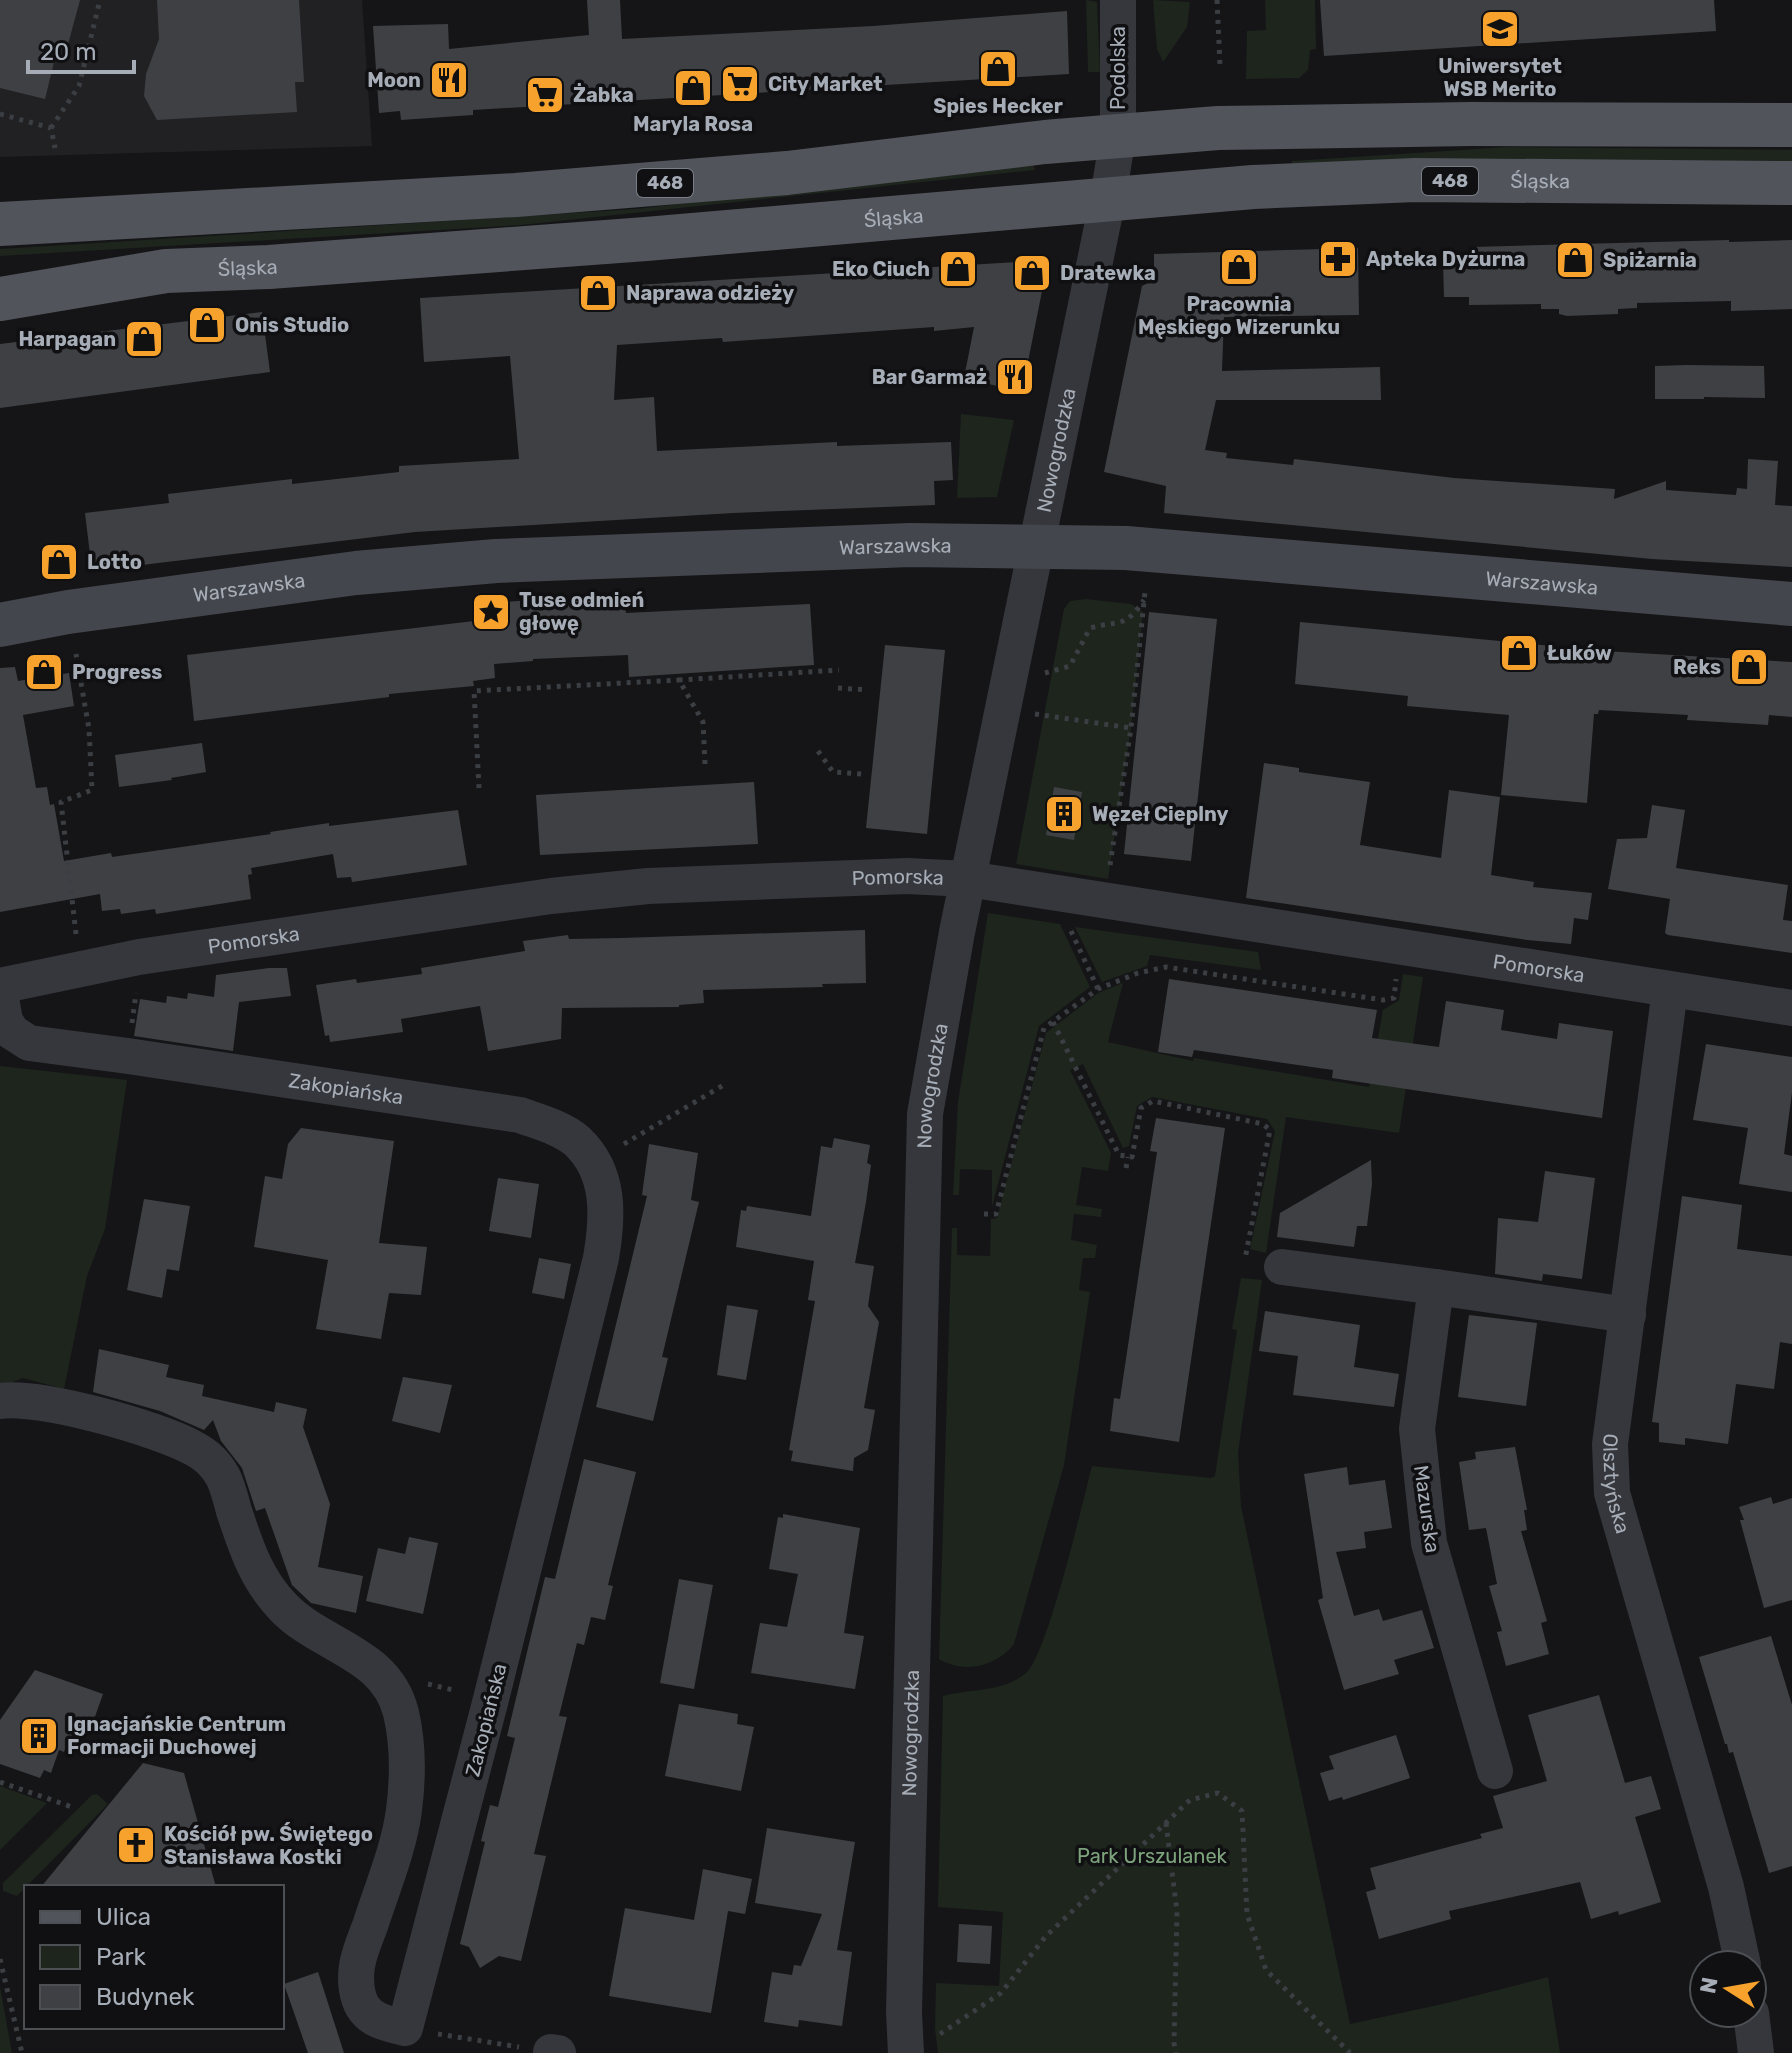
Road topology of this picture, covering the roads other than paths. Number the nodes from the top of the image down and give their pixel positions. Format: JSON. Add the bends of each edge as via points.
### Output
{"nodes":[{"id":1,"x":1118,"y":0,"type":"edge"},
{"id":2,"x":1792,"y":125,"type":"edge"},
{"id":3,"x":1118,"y":135,"type":"junction"},
{"id":4,"x":1792,"y":183,"type":"edge"},
{"id":5,"x":1108,"y":198,"type":"junction"},
{"id":6,"x":0,"y":224,"type":"edge"},
{"id":7,"x":166,"y":271,"type":"junction"},
{"id":8,"x":0,"y":281,"type":"edge"},
{"id":9,"x":0,"y":299,"type":"edge"},
{"id":10,"x":1036,"y":547,"type":"junction"},
{"id":11,"x":1792,"y":604,"type":"edge"},
{"id":12,"x":0,"y":625,"type":"edge"},
{"id":13,"x":968,"y":879,"type":"junction"},
{"id":14,"x":0,"y":986,"type":"edge"},
{"id":15,"x":1670,"y":990,"type":"junction"},
{"id":16,"x":0,"y":993,"type":"edge"},
{"id":17,"x":1792,"y":1008,"type":"edge"},
{"id":18,"x":1282,"y":1267,"type":"road end"},
{"id":19,"x":1436,"y":1287,"type":"junction"},
{"id":20,"x":1628,"y":1315,"type":"junction"},
{"id":21,"x":0,"y":1401,"type":"edge"},
{"id":22,"x":1495,"y":1771,"type":"dead end"},
{"id":23,"x":1740,"y":1949,"type":"edge"},
{"id":24,"x":1753,"y":2029,"type":"edge"},
{"id":25,"x":551,"y":2052,"type":"edge"},
{"id":26,"x":558,"y":2053,"type":"edge"},
{"id":27,"x":906,"y":2053,"type":"edge"},
{"id":28,"x":1756,"y":2053,"type":"edge"}],
"edges":[{"from":1,"to":3,"type":"street","name":"Podolska"},
{"from":2,"to":3,"type":"main road","number":"468","via":[[1439,124]]},
{"from":3,"to":5,"type":"street","name":"Nowogrodzka"},
{"from":3,"to":6,"type":"main road","number":"468","via":[[787,173],[532,194]]},
{"from":4,"to":5,"type":"main road","name":"Śląska","number":"468","via":[[1415,180]]},
{"from":5,"to":7,"type":"main road","name":"Śląska","number":"468","via":[[646,239]]},
{"from":5,"to":10,"type":"street","name":"Nowogrodzka"},
{"from":7,"to":8,"type":"main road"},
{"from":7,"to":9,"type":"main road","name":"Śląska","number":"468"},
{"from":10,"to":11,"type":"street","name":"Warszawska","via":[[1148,550]]},
{"from":10,"to":12,"type":"street","name":"Warszawska","via":[[838,547],[496,561],[356,573]]},
{"from":10,"to":13,"type":"street","name":"Nowogrodzka"},
{"from":13,"to":14,"type":"street","name":"Pomorska","via":[[907,876],[662,885],[551,896],[165,953]]},
{"from":13,"to":15,"type":"street","name":"Pomorska"},
{"from":13,"to":27,"type":"street","name":"Nowogrodzka","via":[[925,1114]]},
{"from":15,"to":17,"type":"street","name":"Pomorska"},
{"from":15,"to":20,"type":"street","name":"Olsztyńska"},
{"from":16,"to":21,"type":"street","name":"Zakopiańska","via":[[5,1021],[29,1043],[520,1115],[577,1141],[596,1166],[607,1205],[601,1258],[405,2028],[370,2016],[356,1986],[357,1965],[404,1810],[401,1711],[380,1673],[307,1627],[269,1592],[254,1570],[224,1478],[212,1461],[192,1447],[121,1423],[16,1398]]},
{"from":18,"to":19,"type":"street"},
{"from":19,"to":20,"type":"street"},
{"from":19,"to":22,"type":"street","name":"Mazurska","via":[[1417,1429],[1429,1543]]},
{"from":20,"to":23,"type":"street","name":"Olsztyńska","via":[[1610,1444],[1612,1493]]},
{"from":24,"to":28,"type":"street"},
{"from":25,"to":26,"type":"street"}]}
